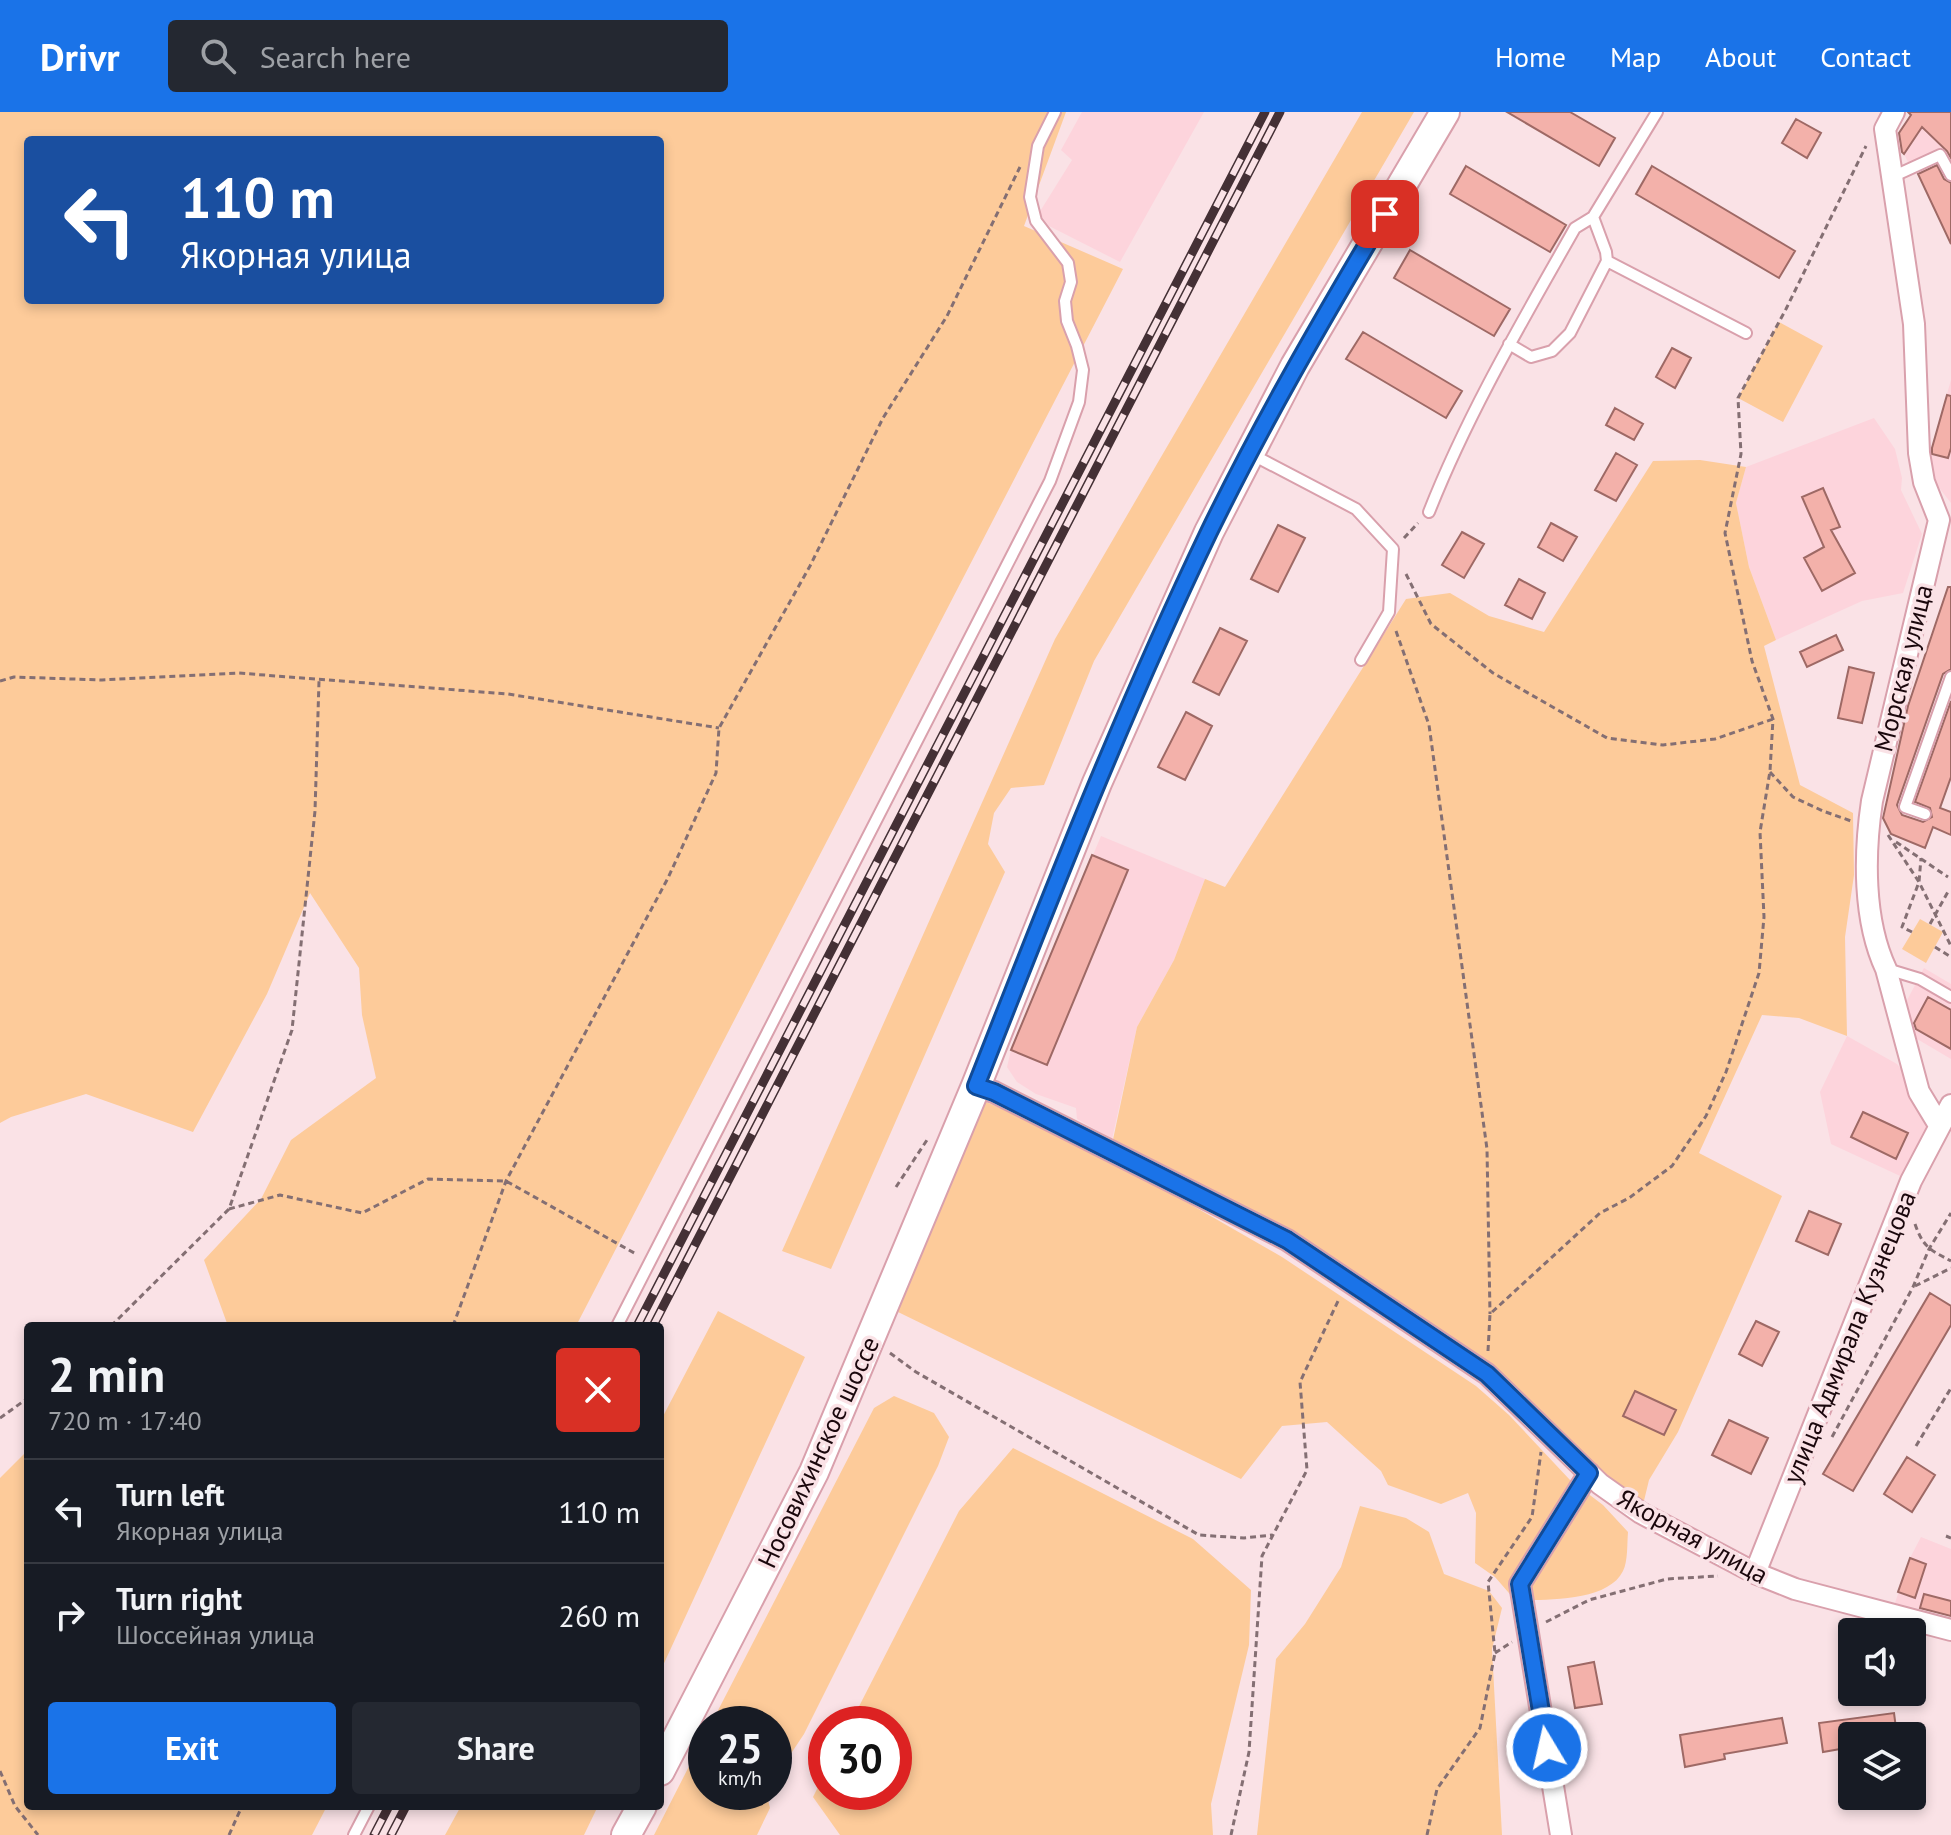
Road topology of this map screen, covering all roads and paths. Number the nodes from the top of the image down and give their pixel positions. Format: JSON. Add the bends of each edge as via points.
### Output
{"nodes":[{"id":1,"x":1055,"y":112,"type":"edge"},
{"id":2,"x":1445,"y":112,"type":"edge"},
{"id":3,"x":1657,"y":112,"type":"edge"},
{"id":4,"x":1894,"y":112,"type":"edge"},
{"id":5,"x":1869,"y":140,"type":"dead end"},
{"id":6,"x":1038,"y":146,"type":"junction"},
{"id":7,"x":1951,"y":175,"type":"edge"},
{"id":8,"x":1892,"y":177,"type":"junction"},
{"id":9,"x":1593,"y":217,"type":"junction"},
{"id":10,"x":1607,"y":261,"type":"junction"},
{"id":11,"x":1746,"y":333,"type":"dead end"},
{"id":12,"x":1509,"y":344,"type":"junction"},
{"id":13,"x":1249,"y":453,"type":"junction"},
{"id":14,"x":1429,"y":512,"type":"joint"},
{"id":15,"x":1393,"y":549,"type":"junction"},
{"id":16,"x":1389,"y":612,"type":"junction"},
{"id":17,"x":1361,"y":660,"type":"dead end"},
{"id":18,"x":1951,"y":677,"type":"edge"},
{"id":19,"x":0,"y":681,"type":"edge"},
{"id":20,"x":319,"y":681,"type":"junction"},
{"id":21,"x":1773,"y":719,"type":"junction"},
{"id":22,"x":719,"y":728,"type":"junction"},
{"id":23,"x":1770,"y":771,"type":"junction"},
{"id":24,"x":1925,"y":814,"type":"dead end"},
{"id":25,"x":1864,"y":820,"type":"junction"},
{"id":26,"x":1893,"y":840,"type":"junction"},
{"id":27,"x":1921,"y":858,"type":"junction"},
{"id":28,"x":1948,"y":877,"type":"dead end"},
{"id":29,"x":1919,"y":882,"type":"junction"},
{"id":30,"x":1949,"y":890,"type":"dead end"},
{"id":31,"x":1935,"y":912,"type":"junction"},
{"id":32,"x":1930,"y":924,"type":"dead end"},
{"id":33,"x":1912,"y":932,"type":"dead end"},
{"id":34,"x":1951,"y":946,"type":"edge"},
{"id":35,"x":1935,"y":947,"type":"dead end"},
{"id":36,"x":1951,"y":957,"type":"edge"},
{"id":37,"x":1886,"y":969,"type":"junction"},
{"id":38,"x":1951,"y":997,"type":"edge"},
{"id":39,"x":976,"y":1086,"type":"junction"},
{"id":40,"x":1951,"y":1105,"type":"edge"},
{"id":41,"x":1939,"y":1125,"type":"junction"},
{"id":42,"x":946,"y":1127,"type":"junction"},
{"id":43,"x":506,"y":1181,"type":"junction"},
{"id":44,"x":896,"y":1187,"type":"dead end"},
{"id":45,"x":229,"y":1209,"type":"junction"},
{"id":46,"x":1951,"y":1213,"type":"edge"},
{"id":47,"x":1921,"y":1241,"type":"dead end"},
{"id":48,"x":1929,"y":1249,"type":"junction"},
{"id":49,"x":1951,"y":1261,"type":"edge"},
{"id":50,"x":650,"y":1262,"type":"junction"},
{"id":51,"x":1951,"y":1268,"type":"edge"},
{"id":52,"x":1348,"y":1281,"type":"junction"},
{"id":53,"x":1913,"y":1287,"type":"junction"},
{"id":54,"x":1490,"y":1314,"type":"junction"},
{"id":55,"x":115,"y":1322,"type":"edge"},
{"id":56,"x":454,"y":1322,"type":"edge"},
{"id":57,"x":619,"y":1322,"type":"edge"},
{"id":58,"x":870,"y":1339,"type":"junction"},
{"id":59,"x":1487,"y":1374,"type":"junction"},
{"id":60,"x":1951,"y":1388,"type":"edge"},
{"id":61,"x":24,"y":1401,"type":"edge"},
{"id":62,"x":0,"y":1418,"type":"edge"},
{"id":63,"x":1545,"y":1429,"type":"junction"},
{"id":64,"x":1916,"y":1446,"type":"dead end"},
{"id":65,"x":1826,"y":1448,"type":"dead end"},
{"id":66,"x":1589,"y":1473,"type":"junction"},
{"id":67,"x":1273,"y":1535,"type":"junction"},
{"id":68,"x":1755,"y":1573,"type":"junction"},
{"id":69,"x":1951,"y":1630,"type":"edge"},
{"id":70,"x":1528,"y":1632,"type":"junction"},
{"id":71,"x":1495,"y":1653,"type":"junction"},
{"id":72,"x":664,"y":1763,"type":"edge"},
{"id":73,"x":0,"y":1771,"type":"edge"},
{"id":74,"x":240,"y":1810,"type":"edge"},
{"id":75,"x":367,"y":1810,"type":"edge"},
{"id":76,"x":640,"y":1810,"type":"edge"},
{"id":77,"x":38,"y":1835,"type":"edge"},
{"id":78,"x":229,"y":1835,"type":"edge"},
{"id":79,"x":354,"y":1835,"type":"edge"},
{"id":80,"x":626,"y":1835,"type":"edge"},
{"id":81,"x":1231,"y":1835,"type":"edge"},
{"id":82,"x":1427,"y":1835,"type":"edge"},
{"id":83,"x":1561,"y":1835,"type":"edge"}],
"edges":[{"from":1,"to":6,"type":"lane"},
{"from":2,"to":13,"type":"main road","name":"Носовихинское шоссе"},
{"from":3,"to":9,"type":"lane"},
{"from":4,"to":8,"type":"street","name":"Морская улица","via":[[1885,129]]},
{"from":5,"to":21,"type":"path","via":[[1738,398],[1741,454],[1725,533],[1752,661]]},
{"from":6,"to":22,"type":"path","via":[[1022,162],[947,316],[883,418],[810,566]]},
{"from":6,"to":50,"type":"lane","via":[[1030,197],[1036,221],[1068,263],[1067,321],[1083,370],[1079,402],[1050,481]]},
{"from":7,"to":8,"type":"lane","via":[[1940,155]]},
{"from":8,"to":25,"type":"street","name":"Морская улица","via":[[1914,324],[1919,453],[1939,520]]},
{"from":9,"to":10,"type":"lane"},
{"from":9,"to":12,"type":"lane","via":[[1575,228]]},
{"from":10,"to":11,"type":"lane"},
{"from":10,"to":12,"type":"lane","via":[[1570,333],[1552,351],[1531,357]]},
{"from":12,"to":14,"type":"lane"},
{"from":13,"to":15,"type":"lane","via":[[1356,509]]},
{"from":13,"to":39,"type":"main road","name":"Носовихинское шоссе","via":[[1108,756]]},
{"from":14,"to":15,"type":"path"},
{"from":15,"to":16,"type":"lane"},
{"from":15,"to":21,"type":"path","via":[[1431,624],[1493,673],[1607,738],[1663,745],[1715,739]]},
{"from":16,"to":17,"type":"lane"},
{"from":16,"to":54,"type":"path","via":[[1429,725],[1487,1149]]},
{"from":18,"to":24,"type":"lane","via":[[1905,807]]},
{"from":19,"to":20,"type":"path","via":[[238,673]]},
{"from":20,"to":22,"type":"path","via":[[508,694]]},
{"from":20,"to":45,"type":"path","via":[[315,811],[292,1030]]},
{"from":21,"to":23,"type":"path"},
{"from":22,"to":43,"type":"path","via":[[716,773],[668,878]]},
{"from":23,"to":25,"type":"path","via":[[1793,797],[1823,811]]},
{"from":23,"to":54,"type":"path","via":[[1760,832],[1764,917],[1759,973],[1706,1116],[1672,1166],[1600,1213]]},
{"from":25,"to":26,"type":"path"},
{"from":25,"to":37,"type":"street","name":"Морская улица","via":[[1869,895]]},
{"from":26,"to":27,"type":"path"},
{"from":26,"to":29,"type":"path"},
{"from":27,"to":28,"type":"path"},
{"from":27,"to":29,"type":"path"},
{"from":29,"to":31,"type":"path"},
{"from":29,"to":33,"type":"path","via":[[1902,927]]},
{"from":30,"to":31,"type":"path"},
{"from":31,"to":32,"type":"path"},
{"from":31,"to":34,"type":"path"},
{"from":35,"to":36,"type":"path"},
{"from":37,"to":38,"type":"lane","via":[[1920,979]]},
{"from":37,"to":41,"type":"street","name":"Морская улица","via":[[1919,1092]]},
{"from":39,"to":42,"type":"main road","name":"Носовихинское шоссе"},
{"from":39,"to":52,"type":"street","name":"Якорная улица","via":[[1287,1240]]},
{"from":40,"to":41,"type":"street","name":"улица Адмирала Кузнецова"},
{"from":41,"to":68,"type":"street","name":"улица Адмирала Кузнецова","via":[[1908,1189]]},
{"from":42,"to":44,"type":"path"},
{"from":42,"to":58,"type":"main road","name":"Носовихинское шоссе"},
{"from":43,"to":45,"type":"path","via":[[428,1179],[362,1213],[280,1195]]},
{"from":43,"to":50,"type":"path"},
{"from":43,"to":56,"type":"path"},
{"from":45,"to":55,"type":"path"},
{"from":46,"to":48,"type":"path"},
{"from":47,"to":48,"type":"path"},
{"from":48,"to":49,"type":"path"},
{"from":48,"to":53,"type":"path"},
{"from":50,"to":57,"type":"lane"},
{"from":51,"to":53,"type":"path"},
{"from":52,"to":59,"type":"street","name":"Якорная улица"},
{"from":52,"to":67,"type":"path","via":[[1300,1382],[1307,1470]]},
{"from":53,"to":65,"type":"path"},
{"from":54,"to":59,"type":"path"},
{"from":58,"to":67,"type":"path","via":[[916,1372],[1199,1535]]},
{"from":58,"to":72,"type":"main road","name":"Носовихинское шоссе","via":[[814,1472]]},
{"from":59,"to":63,"type":"street","name":"Якорная улица"},
{"from":60,"to":64,"type":"path"},
{"from":61,"to":62,"type":"path"},
{"from":63,"to":66,"type":"street","name":"Якорная улица"},
{"from":63,"to":71,"type":"path","via":[[1532,1517],[1488,1582]]},
{"from":66,"to":68,"type":"street","name":"Якорная улица","via":[[1641,1513]]},
{"from":66,"to":70,"type":"street","via":[[1520,1584]]},
{"from":67,"to":81,"type":"path","via":[[1262,1556],[1249,1752]]},
{"from":68,"to":69,"type":"street","name":"Якорная улица","via":[[1795,1589]]},
{"from":68,"to":70,"type":"path","via":[[1667,1579],[1589,1600]]},
{"from":70,"to":71,"type":"path"},
{"from":70,"to":83,"type":"street"},
{"from":71,"to":82,"type":"path","via":[[1480,1728],[1437,1789]]},
{"from":73,"to":77,"type":"path","via":[[15,1806]]},
{"from":74,"to":78,"type":"path"},
{"from":75,"to":79,"type":"lane"},
{"from":76,"to":80,"type":"main road"}]}
